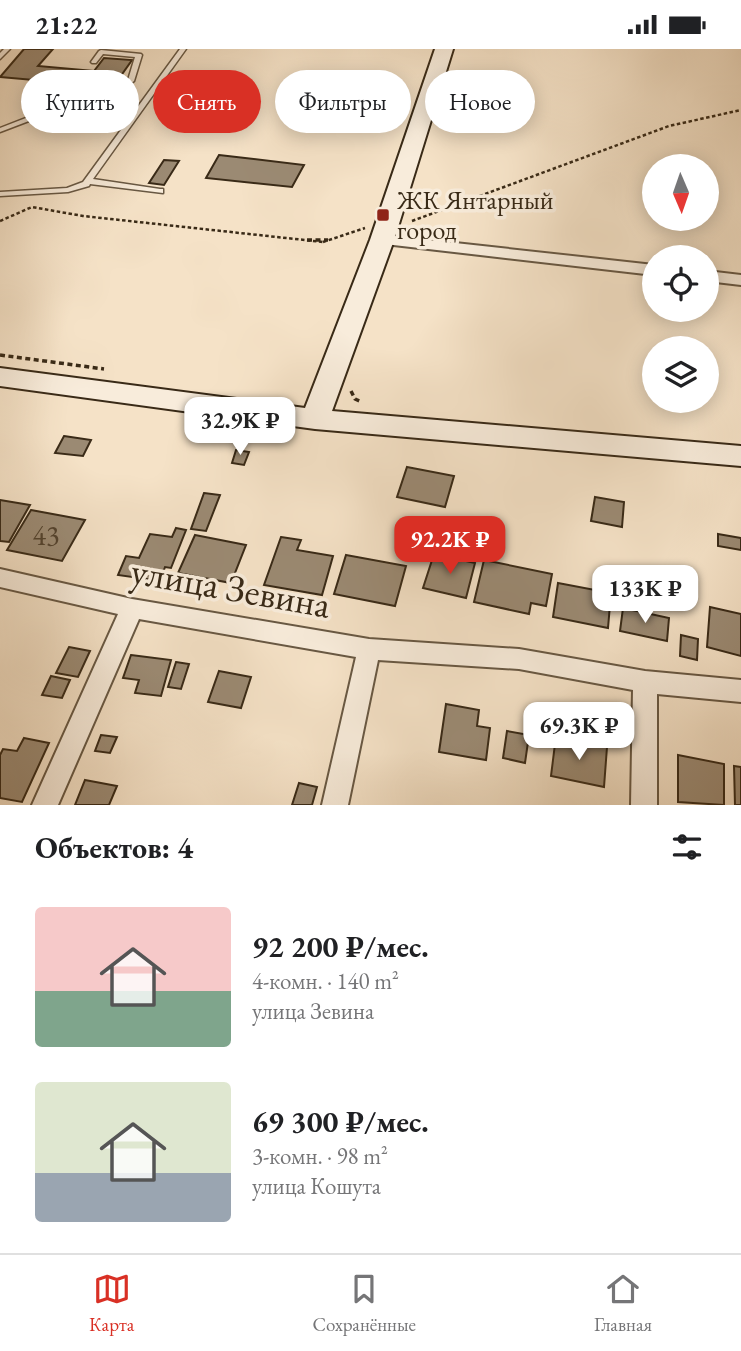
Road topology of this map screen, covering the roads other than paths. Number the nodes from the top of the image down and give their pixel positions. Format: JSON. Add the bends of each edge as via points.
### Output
{"nodes":[{"id":1,"x":7,"y":49,"type":"edge"},
{"id":2,"x":183,"y":49,"type":"edge"},
{"id":3,"x":444,"y":49,"type":"edge"},
{"id":4,"x":0,"y":57,"type":"edge"},
{"id":5,"x":93,"y":62,"type":"dead end"},
{"id":6,"x":0,"y":131,"type":"edge"},
{"id":7,"x":88,"y":181,"type":"junction"},
{"id":8,"x":160,"y":191,"type":"dead end"},
{"id":9,"x":0,"y":194,"type":"edge"},
{"id":10,"x":385,"y":230,"type":"junction"},
{"id":11,"x":642,"y":268,"type":"edge"},
{"id":12,"x":719,"y":277,"type":"edge"},
{"id":13,"x":741,"y":280,"type":"edge"},
{"id":14,"x":0,"y":377,"type":"edge"},
{"id":15,"x":315,"y":419,"type":"junction"},
{"id":16,"x":741,"y":456,"type":"edge"},
{"id":17,"x":0,"y":578,"type":"edge"},
{"id":18,"x":132,"y":608,"type":"junction"},
{"id":19,"x":369,"y":649,"type":"junction"},
{"id":20,"x":645,"y":682,"type":"junction"},
{"id":21,"x":741,"y":691,"type":"edge"},
{"id":22,"x":45,"y":805,"type":"edge"},
{"id":23,"x":335,"y":805,"type":"edge"},
{"id":24,"x":644,"y":805,"type":"edge"}],
"edges":[{"from":1,"to":4,"type":"lane"},
{"from":2,"to":7,"type":"lane"},
{"from":3,"to":10,"type":"street"},
{"from":5,"to":6,"type":"lane","via":[[101,52],[139,55],[131,81],[119,90],[82,99]]},
{"from":7,"to":8,"type":"lane"},
{"from":7,"to":9,"type":"lane","via":[[68,190]]},
{"from":10,"to":11,"type":"street"},
{"from":10,"to":15,"type":"street"},
{"from":12,"to":13,"type":"street"},
{"from":14,"to":15,"type":"street"},
{"from":15,"to":16,"type":"street"},
{"from":17,"to":18,"type":"street","name":"улица Зевина"},
{"from":18,"to":19,"type":"street","name":"улица Зевина"},
{"from":18,"to":22,"type":"street"},
{"from":19,"to":20,"type":"street","name":"улица Зевина","via":[[519,659]]},
{"from":19,"to":23,"type":"street"},
{"from":20,"to":21,"type":"street","name":"улица Зевина"},
{"from":20,"to":24,"type":"street"}]}
